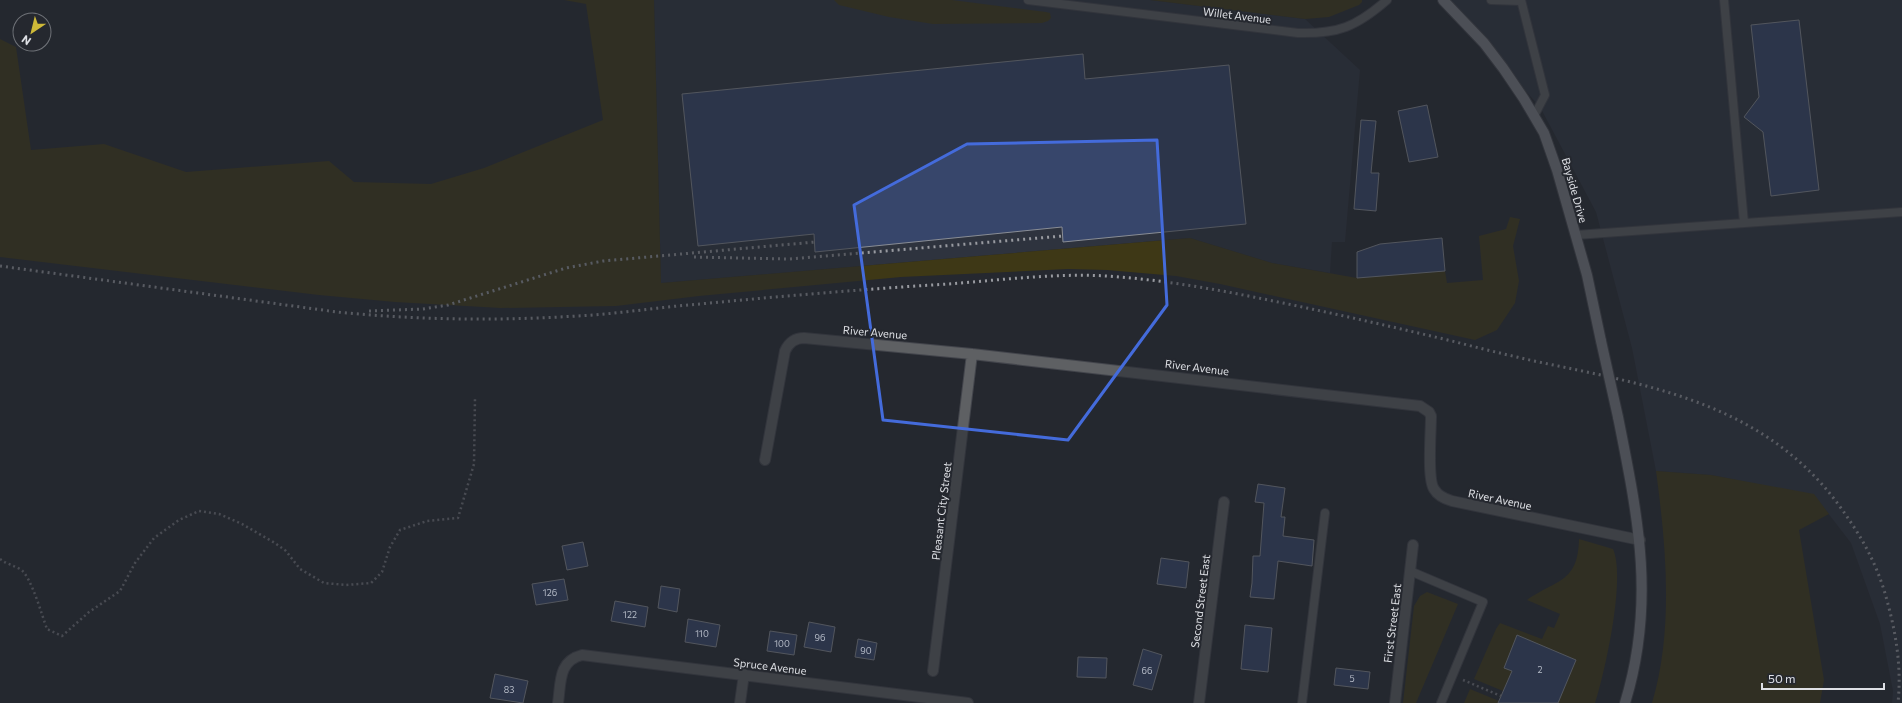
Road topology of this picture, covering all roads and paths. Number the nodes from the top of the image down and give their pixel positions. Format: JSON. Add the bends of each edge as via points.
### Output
{"nodes":[{"id":1,"x":1028,"y":0,"type":"edge"},
{"id":2,"x":1386,"y":0,"type":"edge"},
{"id":3,"x":1443,"y":0,"type":"edge"},
{"id":4,"x":1491,"y":0,"type":"edge"},
{"id":5,"x":1521,"y":0,"type":"edge"},
{"id":6,"x":1724,"y":0,"type":"edge"},
{"id":7,"x":1534,"y":116,"type":"junction"},
{"id":8,"x":1902,"y":212,"type":"edge"},
{"id":9,"x":1744,"y":223,"type":"junction"},
{"id":10,"x":1576,"y":236,"type":"junction"},
{"id":11,"x":972,"y":354,"type":"junction"},
{"id":12,"x":475,"y":398,"type":"dead end"},
{"id":13,"x":766,"y":460,"type":"dead end"},
{"id":14,"x":1224,"y":502,"type":"dead end"},
{"id":15,"x":1325,"y":513,"type":"dead end"},
{"id":16,"x":1640,"y":540,"type":"junction"},
{"id":17,"x":1413,"y":545,"type":"dead end"},
{"id":18,"x":0,"y":560,"type":"edge"},
{"id":19,"x":1410,"y":571,"type":"junction"},
{"id":20,"x":933,"y":671,"type":"dead end"},
{"id":21,"x":744,"y":674,"type":"junction"},
{"id":22,"x":1452,"y":676,"type":"junction"},
{"id":23,"x":1501,"y":696,"type":"dead end"},
{"id":24,"x":929,"y":701,"type":"edge"},
{"id":25,"x":558,"y":703,"type":"edge"},
{"id":26,"x":740,"y":703,"type":"edge"},
{"id":27,"x":968,"y":703,"type":"edge"},
{"id":28,"x":1199,"y":703,"type":"edge"},
{"id":29,"x":1302,"y":703,"type":"edge"},
{"id":30,"x":1395,"y":703,"type":"edge"},
{"id":31,"x":1441,"y":703,"type":"edge"},
{"id":32,"x":1625,"y":703,"type":"edge"}],
"edges":[{"from":1,"to":2,"type":"lane","name":"Willet Avenue","via":[[1323,34],[1344,29],[1372,13]]},
{"from":3,"to":7,"type":"main road","name":"Bayside Drive","via":[[1484,43],[1512,80]]},
{"from":4,"to":5,"type":"lane"},
{"from":5,"to":7,"type":"lane","via":[[1545,95]]},
{"from":6,"to":9,"type":"lane"},
{"from":7,"to":10,"type":"main road","name":"Bayside Drive","via":[[1544,133],[1557,170]]},
{"from":8,"to":9,"type":"lane"},
{"from":9,"to":10,"type":"lane"},
{"from":10,"to":16,"type":"main road","name":"Bayside Drive","bridge":true,"via":[[1618,417],[1635,499]]},
{"from":11,"to":13,"type":"street","name":"River Avenue","via":[[804,338],[794,340],[788,344],[785,351]]},
{"from":11,"to":16,"type":"street","name":"River Avenue","via":[[1420,406],[1431,416],[1430,479],[1434,490],[1440,495],[1452,502]]},
{"from":11,"to":20,"type":"street","name":"Pleasant City Street"},
{"from":12,"to":18,"type":"path","via":[[474,464],[458,518],[427,521],[400,530],[390,547],[382,572],[371,583],[324,583],[300,569],[286,551],[275,543],[219,514],[199,511],[179,520],[154,538],[135,563],[120,592],[89,612],[62,636],[47,629],[31,584],[21,569]]},
{"from":14,"to":28,"type":"street","name":"Second Street East"},
{"from":15,"to":29,"type":"lane"},
{"from":16,"to":32,"type":"main road","name":"Bayside Drive","via":[[1641,629],[1636,662]]},
{"from":17,"to":19,"type":"street","name":"First Street East"},
{"from":19,"to":22,"type":"lane","via":[[1483,602]]},
{"from":19,"to":30,"type":"street","name":"First Street East"},
{"from":21,"to":24,"type":"street","name":"Spruce Avenue"},
{"from":21,"to":25,"type":"street","name":"Spruce Avenue","via":[[582,656],[569,660],[565,666]]},
{"from":21,"to":26,"type":"street"},
{"from":22,"to":23,"type":"path"},
{"from":22,"to":31,"type":"lane"},
{"from":24,"to":27,"type":"street","name":"Spruce Avenue"}]}
